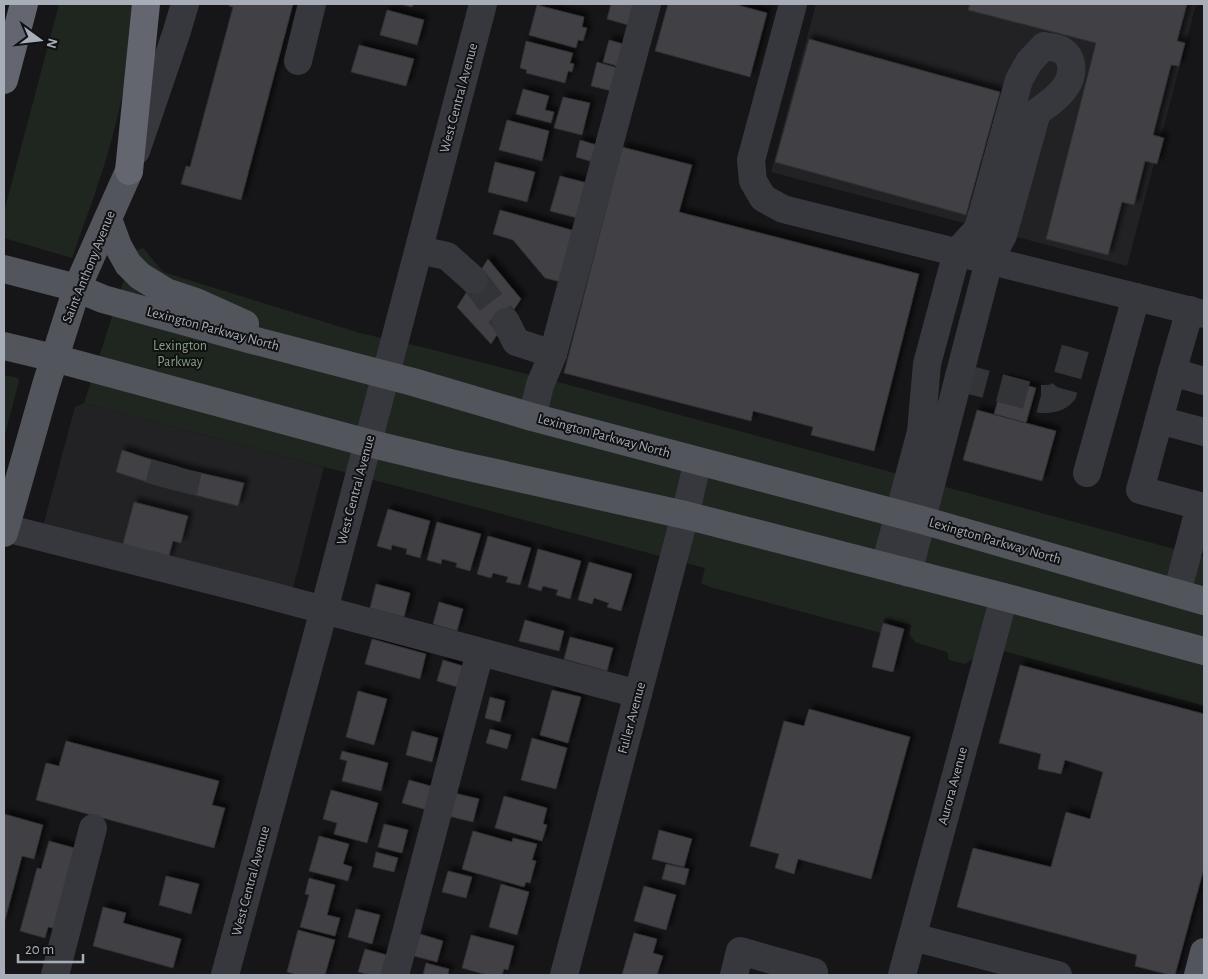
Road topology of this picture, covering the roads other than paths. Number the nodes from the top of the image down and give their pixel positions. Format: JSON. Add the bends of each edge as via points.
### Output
{"nodes":[{"id":1,"x":24,"y":4,"type":"edge"},
{"id":2,"x":146,"y":4,"type":"edge"},
{"id":3,"x":185,"y":4,"type":"edge"},
{"id":4,"x":312,"y":4,"type":"edge"},
{"id":5,"x":483,"y":4,"type":"edge"},
{"id":6,"x":647,"y":4,"type":"edge"},
{"id":7,"x":793,"y":4,"type":"edge"},
{"id":8,"x":298,"y":61,"type":"dead end"},
{"id":9,"x":4,"y":80,"type":"edge"},
{"id":10,"x":129,"y":171,"type":"junction"},
{"id":11,"x":108,"y":218,"type":"junction"},
{"id":12,"x":419,"y":250,"type":"junction"},
{"id":13,"x":957,"y":252,"type":"junction"},
{"id":14,"x":989,"y":261,"type":"junction"},
{"id":15,"x":15,"y":272,"type":"edge"},
{"id":16,"x":474,"y":280,"type":"tunnel mouth"},
{"id":17,"x":77,"y":288,"type":"junction"},
{"id":18,"x":1136,"y":296,"type":"junction"},
{"id":19,"x":1197,"y":312,"type":"edge"},
{"id":20,"x":506,"y":322,"type":"tunnel mouth"},
{"id":21,"x":6,"y":347,"type":"edge"},
{"id":22,"x":553,"y":354,"type":"junction"},
{"id":23,"x":312,"y":356,"type":"junction"},
{"id":24,"x":54,"y":358,"type":"junction"},
{"id":25,"x":1172,"y":372,"type":"junction"},
{"id":26,"x":386,"y":375,"type":"junction"},
{"id":27,"x":1204,"y":381,"type":"edge"},
{"id":28,"x":532,"y":417,"type":"junction"},
{"id":29,"x":1160,"y":420,"type":"junction"},
{"id":30,"x":1204,"y":432,"type":"edge"},
{"id":31,"x":368,"y":442,"type":"junction"},
{"id":32,"x":698,"y":461,"type":"junction"},
{"id":33,"x":1087,"y":473,"type":"dead end"},
{"id":34,"x":685,"y":515,"type":"junction"},
{"id":35,"x":911,"y":518,"type":"junction"},
{"id":36,"x":1200,"y":518,"type":"edge"},
{"id":37,"x":4,"y":531,"type":"edge"},
{"id":38,"x":897,"y":569,"type":"junction"},
{"id":39,"x":1177,"y":593,"type":"junction"},
{"id":40,"x":1004,"y":597,"type":"junction"},
{"id":41,"x":1204,"y":601,"type":"edge"},
{"id":42,"x":324,"y":610,"type":"junction"},
{"id":43,"x":1204,"y":651,"type":"edge"},
{"id":44,"x":480,"y":652,"type":"junction"},
{"id":45,"x":638,"y":694,"type":"junction"},
{"id":46,"x":93,"y":828,"type":"dead end"},
{"id":47,"x":913,"y":937,"type":"junction"},
{"id":48,"x":1204,"y":952,"type":"edge"},
{"id":49,"x":904,"y":970,"type":"edge"},
{"id":50,"x":814,"y":972,"type":"dead end"},
{"id":51,"x":56,"y":975,"type":"edge"},
{"id":52,"x":225,"y":975,"type":"edge"},
{"id":53,"x":395,"y":975,"type":"edge"},
{"id":54,"x":564,"y":975,"type":"edge"},
{"id":55,"x":734,"y":975,"type":"edge"},
{"id":56,"x":1058,"y":975,"type":"edge"},
{"id":57,"x":1198,"y":975,"type":"edge"}],
"edges":[{"from":1,"to":9,"type":"highway"},
{"from":2,"to":10,"type":"highway"},
{"from":3,"to":10,"type":"street","name":"Saint Anthony Avenue"},
{"from":4,"to":8,"type":"street"},
{"from":5,"to":12,"type":"street","name":"West Central Avenue"},
{"from":6,"to":22,"type":"street"},
{"from":7,"to":13,"type":"street","via":[[751,160],[753,181],[763,198],[783,209]]},
{"from":10,"to":11,"type":"main road","name":"Saint Anthony Avenue"},
{"from":11,"to":17,"type":"main road","name":"Saint Anthony Avenue"},
{"from":11,"to":23,"type":"main road","via":[[118,246],[128,264],[140,276],[166,292],[196,302]]},
{"from":12,"to":16,"type":"street","via":[[447,256]]},
{"from":12,"to":26,"type":"street","name":"West Central Avenue"},
{"from":13,"to":14,"type":"street"},
{"from":13,"to":14,"type":"street","via":[[978,229],[1019,80],[1029,62],[1044,46],[1060,49],[1070,58],[1072,72],[1066,86],[1037,112],[1003,235]]},
{"from":13,"to":35,"type":"street","via":[[927,364]]},
{"from":14,"to":18,"type":"street"},
{"from":14,"to":35,"type":"street"},
{"from":15,"to":17,"type":"main road","name":"Lexington Parkway North"},
{"from":17,"to":23,"type":"main road","name":"Lexington Parkway North","via":[[103,299]]},
{"from":17,"to":24,"type":"main road","name":"Saint Anthony Avenue"},
{"from":18,"to":19,"type":"street"},
{"from":18,"to":33,"type":"street"},
{"from":19,"to":25,"type":"street"},
{"from":20,"to":22,"type":"street","via":[[516,342]]},
{"from":21,"to":24,"type":"main road"},
{"from":22,"to":28,"type":"street","via":[[540,385]]},
{"from":23,"to":26,"type":"main road","name":"Lexington Parkway North"},
{"from":24,"to":31,"type":"main road"},
{"from":24,"to":37,"type":"main road","name":"Saint Anthony Avenue"},
{"from":25,"to":27,"type":"street"},
{"from":25,"to":29,"type":"street"},
{"from":26,"to":28,"type":"main road","name":"Lexington Parkway North"},
{"from":26,"to":31,"type":"street","name":"West Central Avenue"},
{"from":28,"to":32,"type":"main road","name":"Lexington Parkway North"},
{"from":29,"to":30,"type":"street"},
{"from":29,"to":36,"type":"street","via":[[1140,490],[1200,506]]},
{"from":31,"to":34,"type":"main road"},
{"from":31,"to":42,"type":"street","name":"West Central Avenue"},
{"from":32,"to":34,"type":"street","name":"Fuller Avenue"},
{"from":32,"to":35,"type":"main road","name":"Lexington Parkway North"},
{"from":34,"to":38,"type":"main road"},
{"from":34,"to":45,"type":"street","name":"Fuller Avenue"},
{"from":35,"to":38,"type":"street"},
{"from":35,"to":39,"type":"main road","name":"Lexington Parkway North"},
{"from":36,"to":39,"type":"street"},
{"from":37,"to":42,"type":"street","via":[[52,539]]},
{"from":38,"to":40,"type":"main road"},
{"from":39,"to":41,"type":"main road","name":"Lexington Parkway North"},
{"from":40,"to":43,"type":"main road"},
{"from":40,"to":47,"type":"street","name":"Aurora Avenue"},
{"from":42,"to":44,"type":"street"},
{"from":42,"to":52,"type":"street","name":"West Central Avenue"},
{"from":44,"to":45,"type":"street"},
{"from":44,"to":53,"type":"street"},
{"from":45,"to":54,"type":"street","name":"Fuller Avenue"},
{"from":46,"to":51,"type":"street"},
{"from":47,"to":49,"type":"street","name":"Aurora Avenue"},
{"from":47,"to":56,"type":"street"},
{"from":48,"to":57,"type":"main road"},
{"from":50,"to":55,"type":"street","via":[[740,951]]}]}
